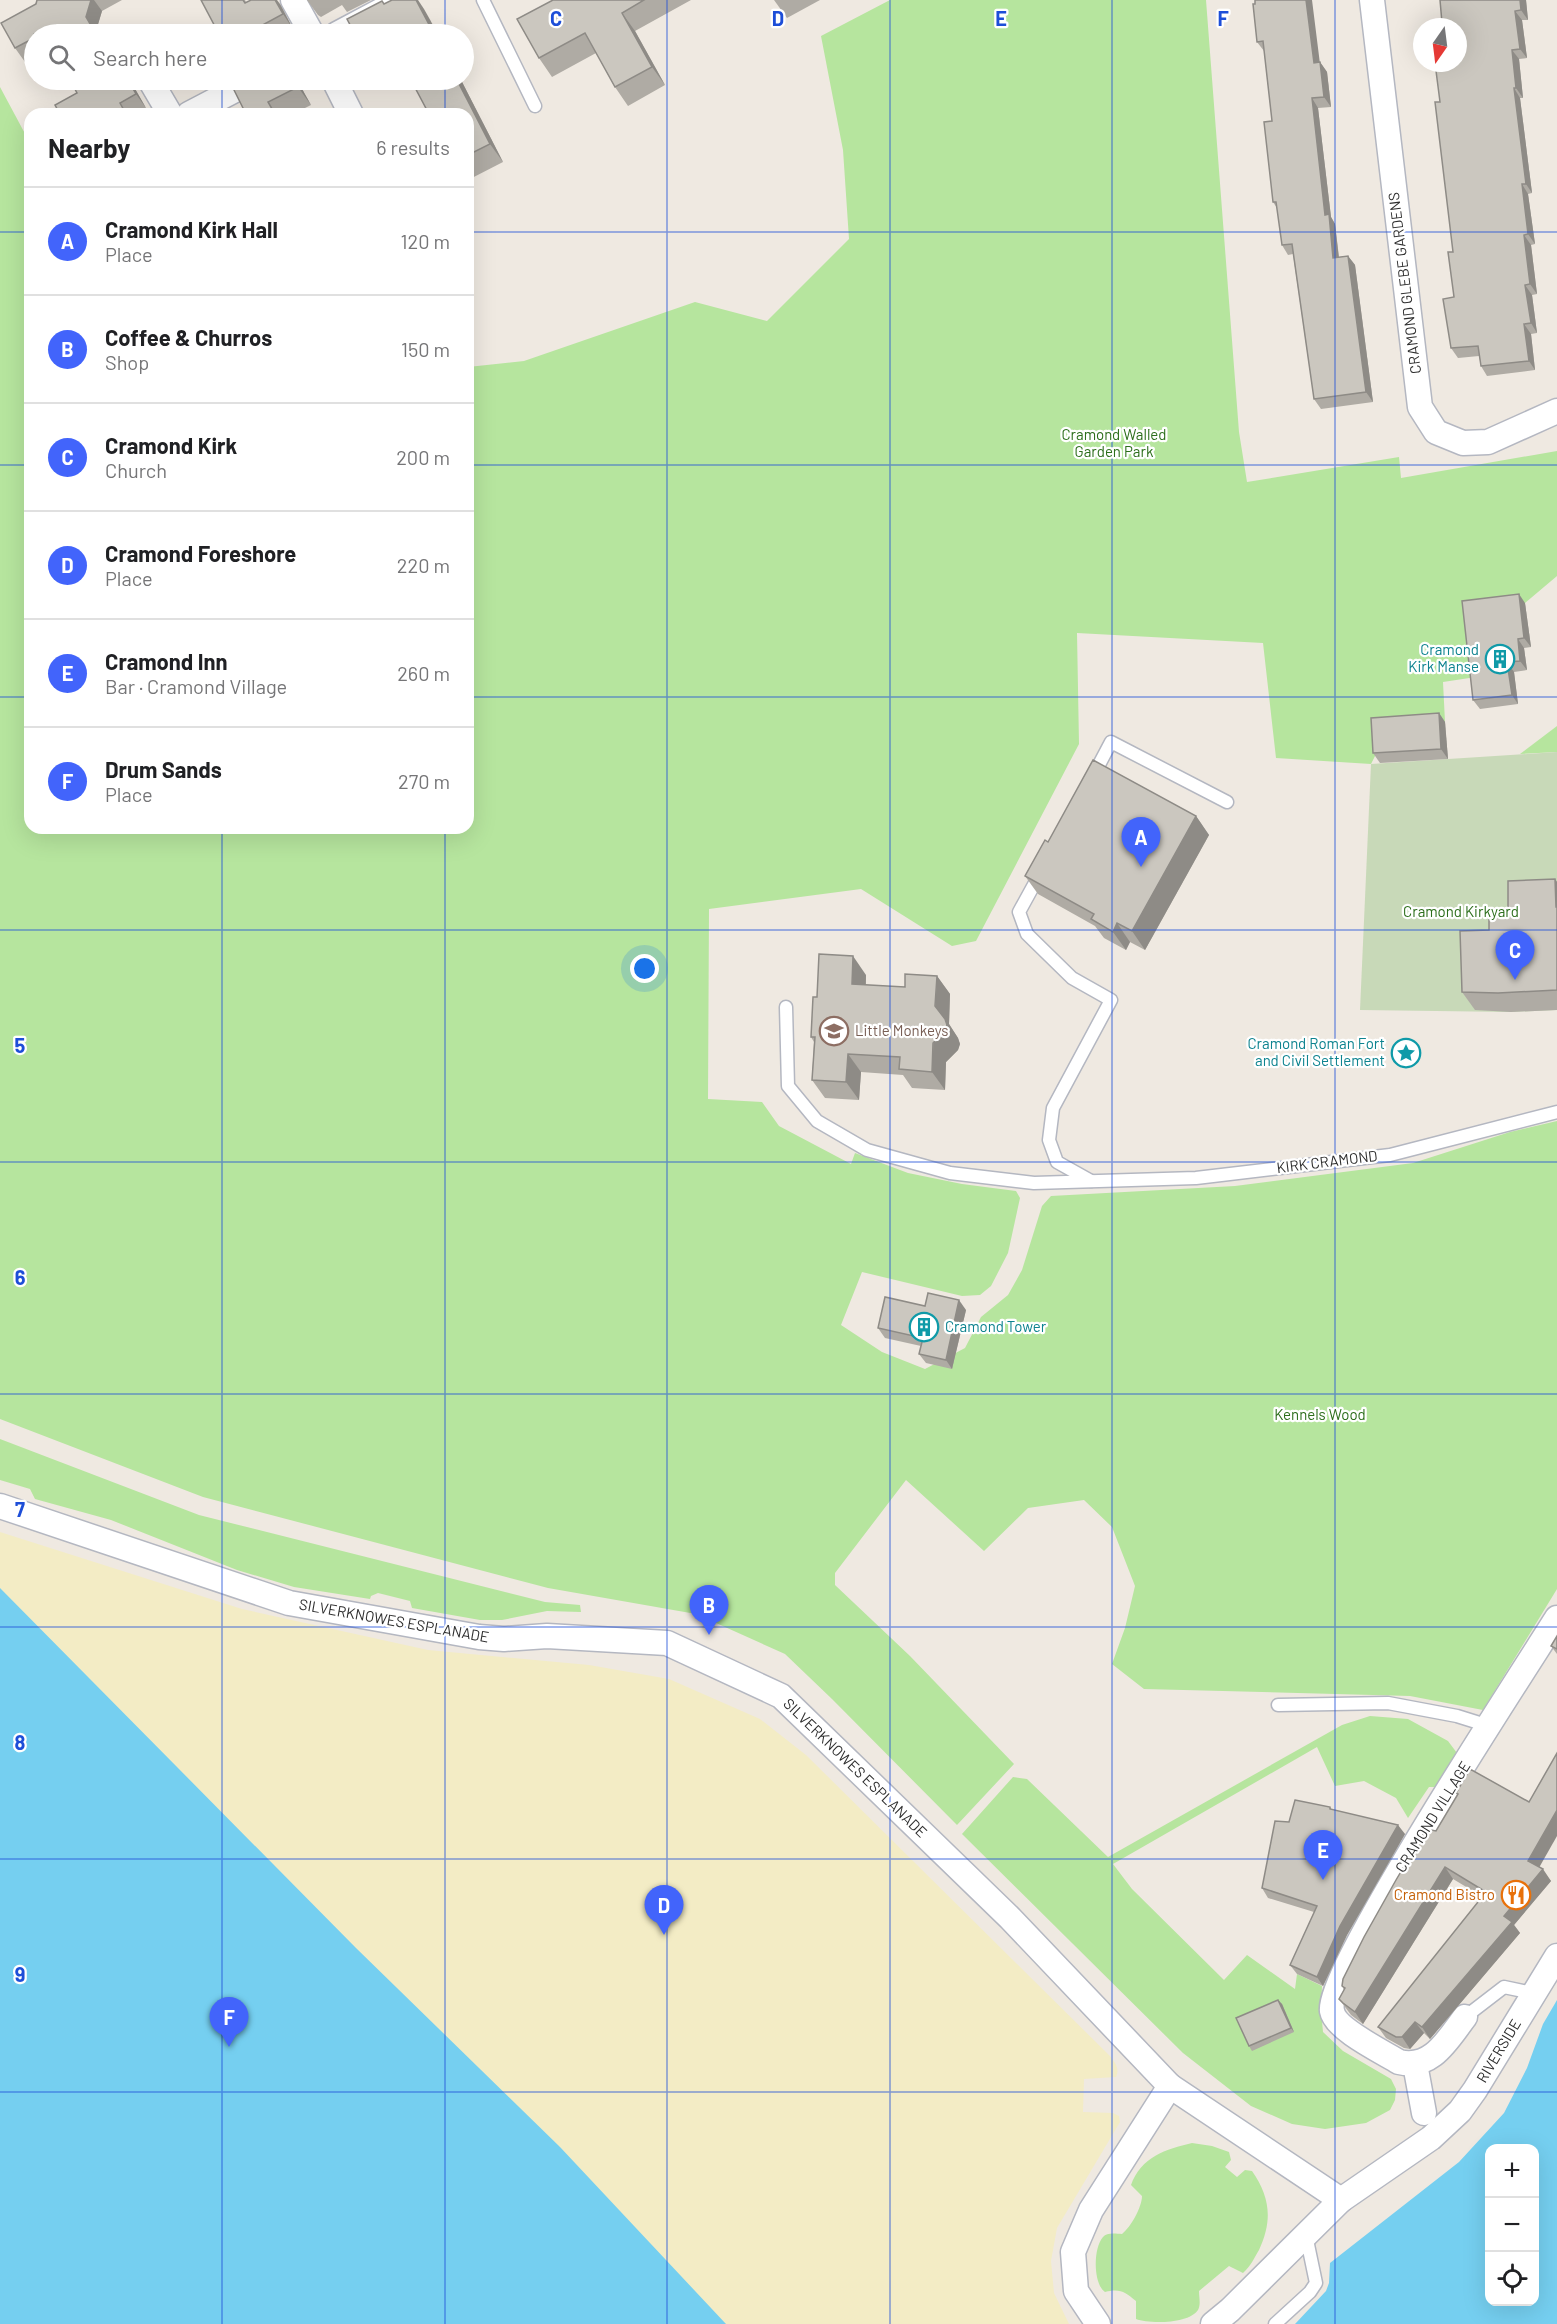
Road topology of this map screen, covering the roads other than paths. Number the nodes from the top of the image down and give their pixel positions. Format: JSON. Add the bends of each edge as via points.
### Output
{"nodes":[{"id":1,"x":293,"y":0,"type":"edge"},
{"id":2,"x":401,"y":0,"type":"edge"},
{"id":3,"x":483,"y":0,"type":"edge"},
{"id":4,"x":1372,"y":0,"type":"edge"},
{"id":5,"x":306,"y":24,"type":"edge"},
{"id":6,"x":356,"y":24,"type":"edge"},
{"id":7,"x":156,"y":90,"type":"edge"},
{"id":8,"x":235,"y":90,"type":"edge"},
{"id":9,"x":339,"y":90,"type":"edge"},
{"id":10,"x":535,"y":106,"type":"dead end"},
{"id":11,"x":166,"y":108,"type":"edge"},
{"id":12,"x":200,"y":108,"type":"edge"},
{"id":13,"x":348,"y":108,"type":"edge"},
{"id":14,"x":1557,"y":411,"type":"edge"},
{"id":15,"x":1084,"y":793,"type":"edge"},
{"id":16,"x":1227,"y":802,"type":"dead end"},
{"id":17,"x":1046,"y":862,"type":"edge"},
{"id":18,"x":786,"y":1007,"type":"dead end"},
{"id":19,"x":1557,"y":1112,"type":"edge"},
{"id":20,"x":1092,"y":1182,"type":"junction"},
{"id":21,"x":0,"y":1506,"type":"edge"},
{"id":22,"x":1557,"y":1618,"type":"edge"},
{"id":23,"x":1278,"y":1705,"type":"dead end"},
{"id":24,"x":1489,"y":1726,"type":"junction"},
{"id":25,"x":1557,"y":1956,"type":"edge"},
{"id":26,"x":1533,"y":1993,"type":"junction"},
{"id":27,"x":1465,"y":2017,"type":"joint"},
{"id":28,"x":1414,"y":2064,"type":"junction"},
{"id":29,"x":1170,"y":2086,"type":"junction"},
{"id":30,"x":1424,"y":2113,"type":"dead end"},
{"id":31,"x":1341,"y":2200,"type":"junction"},
{"id":32,"x":1306,"y":2235,"type":"junction"},
{"id":33,"x":1098,"y":2324,"type":"edge"},
{"id":34,"x":1213,"y":2324,"type":"edge"},
{"id":35,"x":1275,"y":2324,"type":"edge"}],
"edges":[{"from":1,"to":5,"type":"street"},
{"from":2,"to":6,"type":"street"},
{"from":3,"to":10,"type":"lane"},
{"from":4,"to":14,"type":"street","name":"CRAMOND GLEBE GARDENS","via":[[1420,407],[1437,432],[1463,443],[1488,442]]},
{"from":7,"to":11,"type":"street"},
{"from":8,"to":12,"type":"street"},
{"from":9,"to":13,"type":"street"},
{"from":15,"to":16,"type":"lane","via":[[1111,742]]},
{"from":17,"to":20,"type":"lane","via":[[1019,912],[1027,934],[1072,978],[1111,1000],[1053,1108],[1049,1140],[1058,1162]]},
{"from":18,"to":20,"type":"lane","name":"KIRK CRAMOND","via":[[788,1086],[817,1121],[867,1150],[950,1173],[1034,1183]]},
{"from":19,"to":20,"type":"lane","name":"KIRK CRAMOND","via":[[1390,1155],[1196,1178]]},
{"from":21,"to":29,"type":"street","name":"SILVERKNOWES ESPLANADE","via":[[288,1603],[479,1637],[547,1636],[667,1643],[781,1696],[1010,1918]]},
{"from":22,"to":24,"type":"street","name":"CRAMOND VILLAGE"},
{"from":23,"to":24,"type":"lane","via":[[1388,1703]]},
{"from":24,"to":28,"type":"street","name":"CRAMOND VILLAGE","via":[[1387,1890],[1332,1998],[1332,2014],[1342,2026],[1399,2062]]},
{"from":25,"to":26,"type":"street","name":"RIVERSIDE"},
{"from":26,"to":27,"type":"lane","via":[[1504,1987]]},
{"from":26,"to":31,"type":"street","name":"RIVERSIDE","via":[[1460,2111],[1431,2138]]},
{"from":27,"to":28,"type":"street","via":[[1432,2057]]},
{"from":28,"to":30,"type":"street"},
{"from":29,"to":31,"type":"street","name":"SILVERKNOWES ESPLANADE"},
{"from":29,"to":33,"type":"street","via":[[1091,2210],[1073,2252],[1076,2291]]},
{"from":31,"to":32,"type":"street"},
{"from":32,"to":34,"type":"street"},
{"from":32,"to":35,"type":"lane","via":[[1316,2283]]}]}
